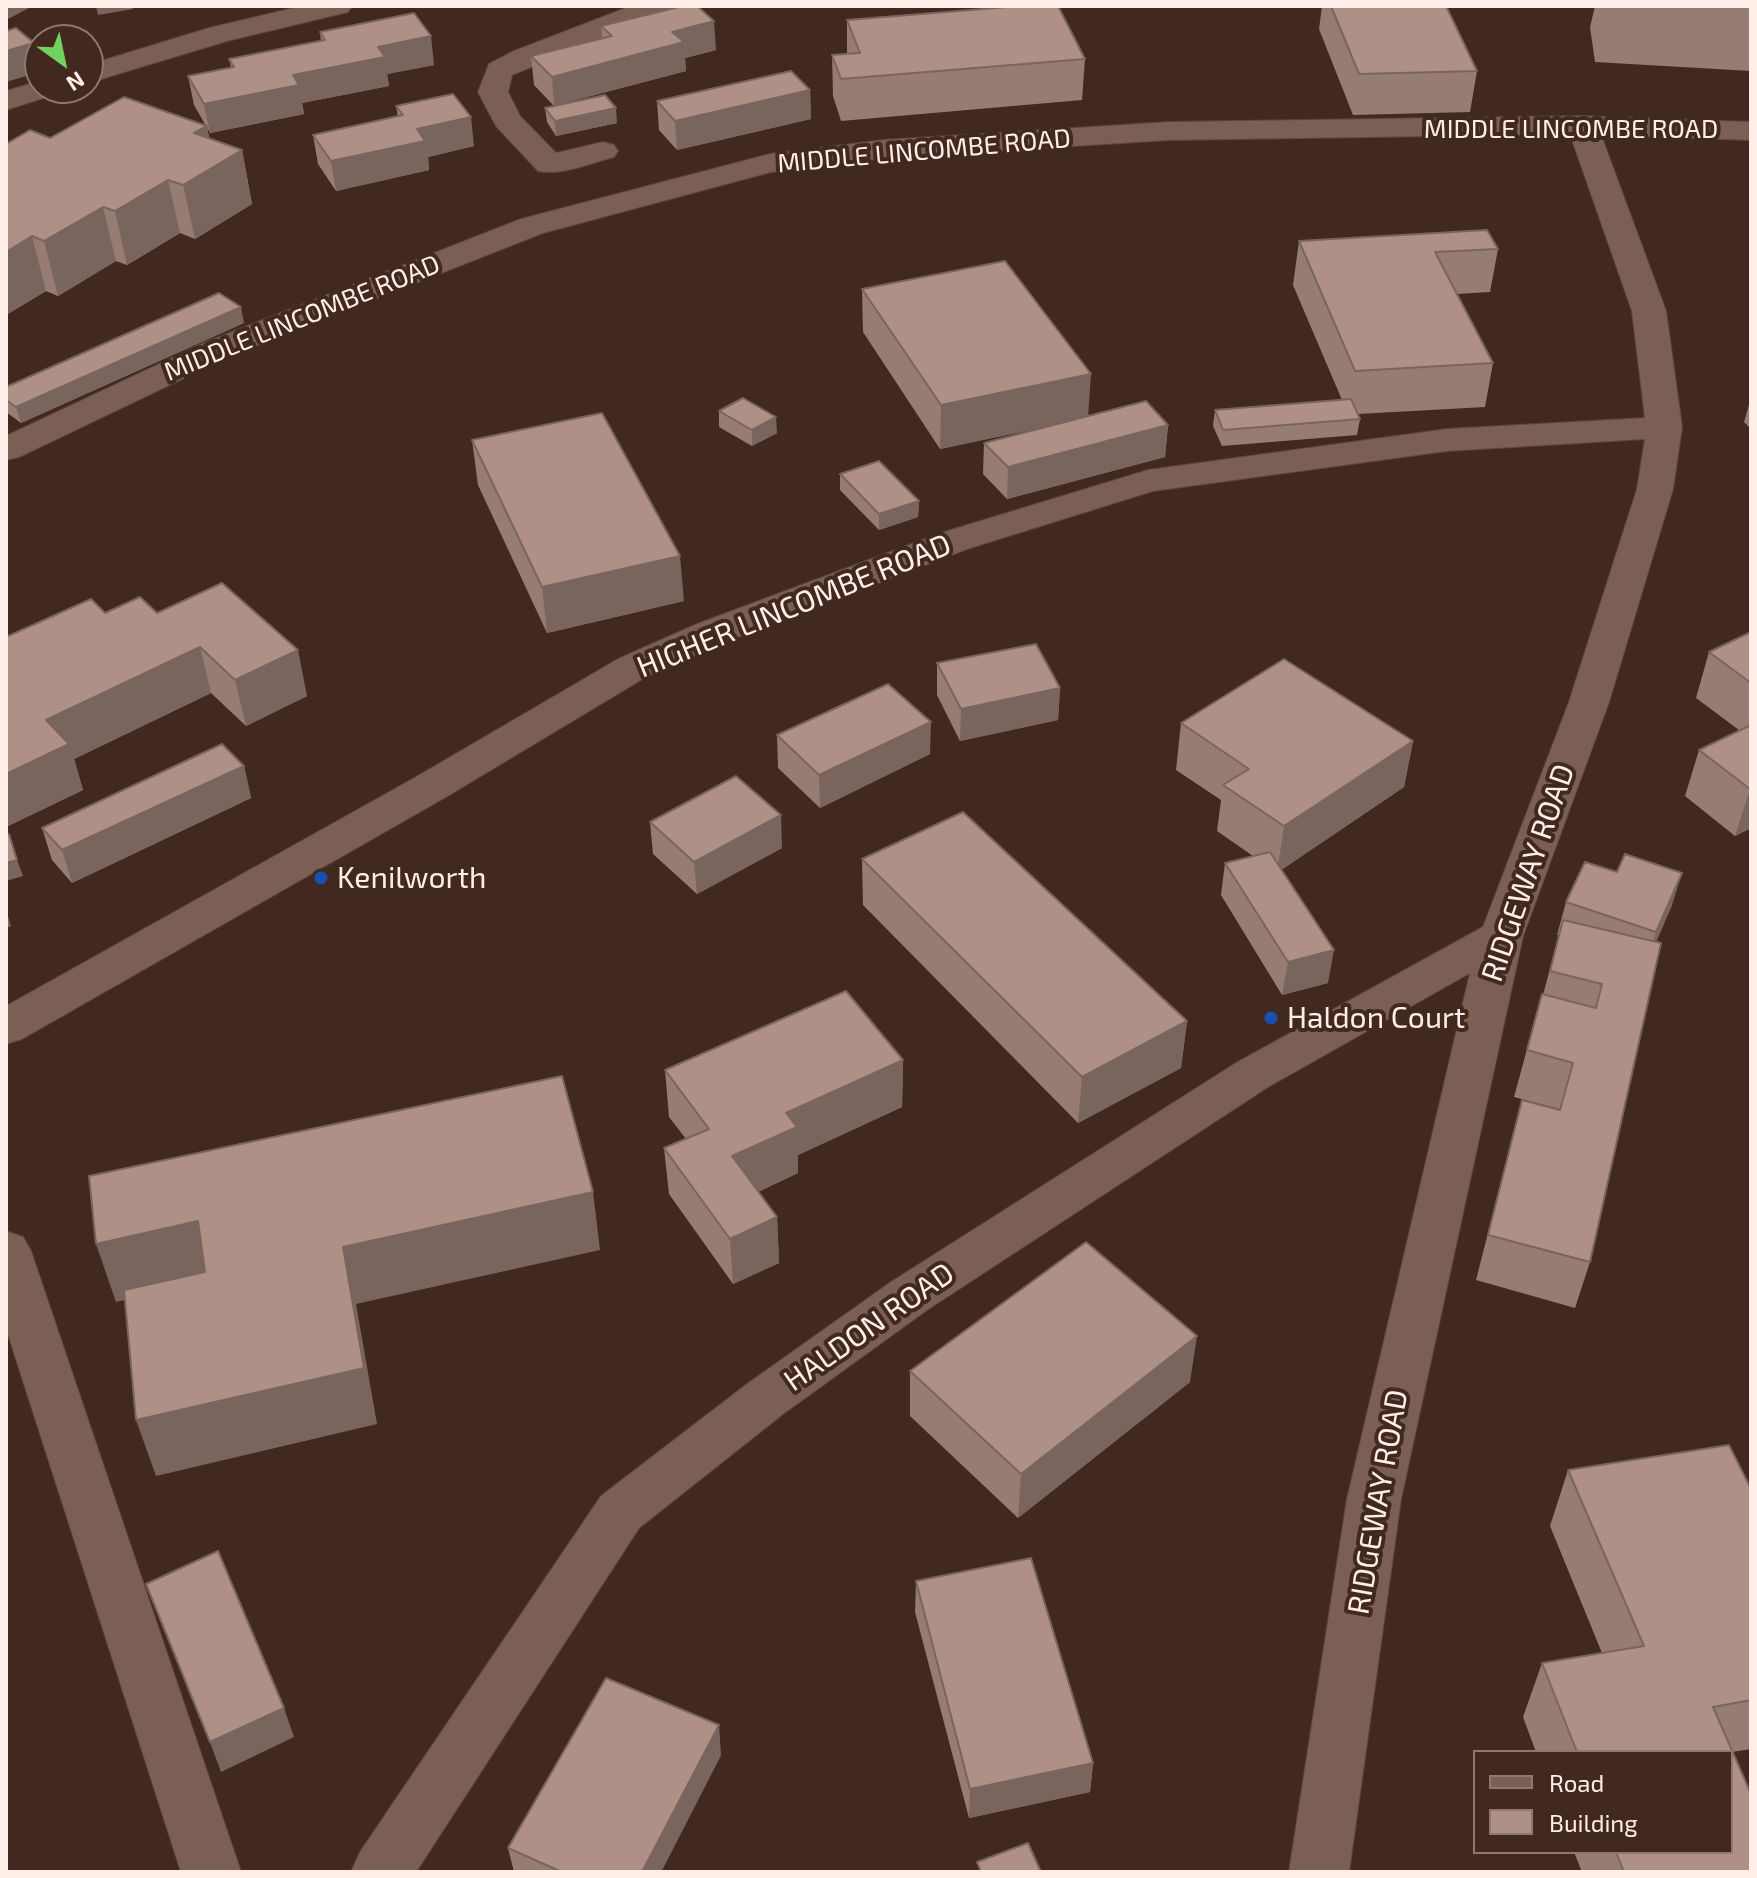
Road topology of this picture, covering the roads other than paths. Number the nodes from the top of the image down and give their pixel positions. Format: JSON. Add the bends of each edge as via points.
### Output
{"nodes":[{"id":1,"x":338,"y":6,"type":"edge"},
{"id":2,"x":656,"y":6,"type":"edge"},
{"id":3,"x":104,"y":69,"type":"edge"},
{"id":4,"x":1582,"y":125,"type":"junction"},
{"id":5,"x":1751,"y":131,"type":"edge"},
{"id":6,"x":603,"y":151,"type":"dead end"},
{"id":7,"x":1664,"y":427,"type":"junction"},
{"id":8,"x":6,"y":449,"type":"edge"},
{"id":9,"x":1501,"y":936,"type":"junction"},
{"id":10,"x":6,"y":1027,"type":"edge"},
{"id":11,"x":6,"y":1251,"type":"edge"},
{"id":12,"x":211,"y":1872,"type":"edge"},
{"id":13,"x":381,"y":1872,"type":"edge"},
{"id":14,"x":1319,"y":1872,"type":"edge"}],
"edges":[{"from":1,"to":3,"type":"street"},
{"from":2,"to":6,"type":"street","via":[[499,70],[493,92],[507,120],[549,164]]},
{"from":4,"to":5,"type":"street","name":"MIDDLE LINCOMBE ROAD"},
{"from":4,"to":7,"type":"street","name":"RIDGEWAY ROAD","via":[[1649,311]]},
{"from":4,"to":8,"type":"street","name":"MIDDLE LINCOMBE ROAD","via":[[1169,131],[884,149],[770,163],[532,226],[216,350]]},
{"from":7,"to":9,"type":"street","name":"RIDGEWAY ROAD","via":[[1655,489],[1589,702]]},
{"from":7,"to":10,"type":"street","name":"HIGHER LINCOMBE ROAD","via":[[1447,440],[1148,481],[954,541],[632,668]]},
{"from":9,"to":13,"type":"street","name":"HALDON ROAD","via":[[1252,1075],[909,1296],[620,1512]]},
{"from":9,"to":14,"type":"street","name":"RIDGEWAY ROAD","via":[[1374,1499]]},
{"from":11,"to":12,"type":"street"}]}
